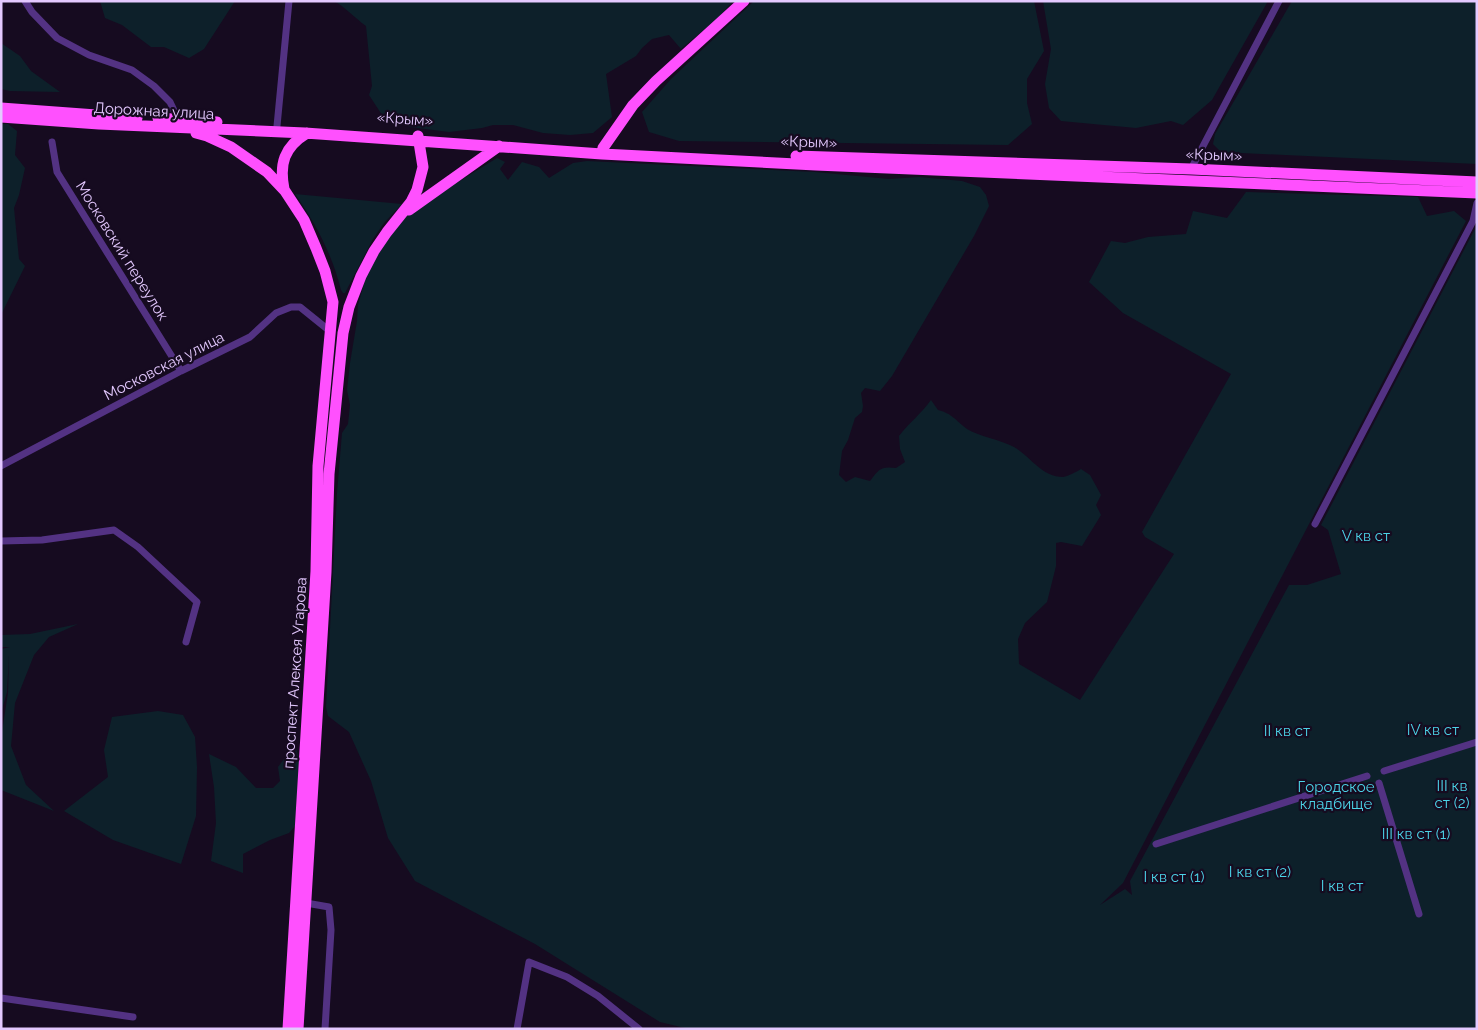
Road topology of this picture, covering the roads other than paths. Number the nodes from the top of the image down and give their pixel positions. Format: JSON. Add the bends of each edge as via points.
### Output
{"nodes":[{"id":1,"x":25,"y":1,"type":"edge"},
{"id":2,"x":289,"y":1,"type":"edge"},
{"id":3,"x":744,"y":1,"type":"edge"},
{"id":4,"x":1279,"y":1,"type":"edge"},
{"id":5,"x":1,"y":108,"type":"edge"},
{"id":6,"x":1,"y":117,"type":"edge"},
{"id":7,"x":140,"y":118,"type":"joint"},
{"id":8,"x":178,"y":119,"type":"junction"},
{"id":9,"x":158,"y":126,"type":"junction"},
{"id":10,"x":277,"y":126,"type":"junction"},
{"id":11,"x":317,"y":128,"type":"junction"},
{"id":12,"x":305,"y":133,"type":"junction"},
{"id":13,"x":418,"y":138,"type":"junction"},
{"id":14,"x":52,"y":142,"type":"dead end"},
{"id":15,"x":499,"y":146,"type":"junction"},
{"id":16,"x":602,"y":151,"type":"junction"},
{"id":17,"x":1191,"y":169,"type":"junction"},
{"id":18,"x":1188,"y":181,"type":"junction"},
{"id":19,"x":1477,"y":182,"type":"edge"},
{"id":20,"x":285,"y":191,"type":"junction"},
{"id":21,"x":1477,"y":193,"type":"edge"},
{"id":22,"x":1477,"y":203,"type":"edge"},
{"id":23,"x":399,"y":217,"type":"junction"},
{"id":24,"x":337,"y":333,"type":"junction"},
{"id":25,"x":181,"y":371,"type":"junction"},
{"id":26,"x":1,"y":466,"type":"edge"},
{"id":27,"x":1315,"y":524,"type":"dead end"},
{"id":28,"x":1,"y":541,"type":"edge"},
{"id":29,"x":321,"y":572,"type":"junction"},
{"id":30,"x":186,"y":642,"type":"dead end"},
{"id":31,"x":1477,"y":742,"type":"edge"},
{"id":32,"x":1384,"y":771,"type":"dead end"},
{"id":33,"x":1367,"y":776,"type":"dead end"},
{"id":34,"x":1378,"y":783,"type":"dead end"},
{"id":35,"x":1156,"y":844,"type":"dead end"},
{"id":36,"x":306,"y":903,"type":"junction"},
{"id":37,"x":1419,"y":914,"type":"dead end"},
{"id":38,"x":1,"y":998,"type":"edge"},
{"id":39,"x":133,"y":1017,"type":"dead end"},
{"id":40,"x":637,"y":1028,"type":"edge"},
{"id":41,"x":288,"y":1029,"type":"edge"},
{"id":42,"x":298,"y":1029,"type":"edge"},
{"id":43,"x":325,"y":1029,"type":"edge"},
{"id":44,"x":517,"y":1029,"type":"edge"}],
"edges":[{"from":1,"to":8,"type":"street","via":[[57,38],[132,70],[154,86],[170,102]]},
{"from":2,"to":10,"type":"street"},
{"from":3,"to":16,"type":"main road","via":[[633,104]]},
{"from":4,"to":17,"type":"street"},
{"from":5,"to":7,"type":"main road","name":"Дорожная улица"},
{"from":6,"to":9,"type":"main road","name":"Дорожная улица"},
{"from":7,"to":8,"type":"main road","name":"«Крым»"},
{"from":8,"to":10,"type":"main road","name":"«Крым»"},
{"from":9,"to":12,"type":"main road","name":"Дорожная улица"},
{"from":9,"to":20,"type":"main road","via":[[207,136],[231,147],[267,172]]},
{"from":10,"to":11,"type":"main road","name":"«Крым»"},
{"from":11,"to":12,"type":"main road"},
{"from":11,"to":13,"type":"main road","name":"«Крым»"},
{"from":12,"to":13,"type":"main road","name":"«Крым»"},
{"from":12,"to":20,"type":"main road","via":[[285,154],[282,167]]},
{"from":13,"to":15,"type":"main road","name":"«Крым»"},
{"from":13,"to":16,"type":"main road","name":"«Крым»"},
{"from":13,"to":23,"type":"main road","name":"проспект Алексея Угарова","via":[[423,167],[417,190]]},
{"from":14,"to":25,"type":"street","name":"Московский переулок","via":[[56,172]]},
{"from":15,"to":16,"type":"main road","name":"«Крым»"},
{"from":15,"to":23,"type":"main road"},
{"from":16,"to":17,"type":"main road","name":"«Крым»"},
{"from":16,"to":18,"type":"main road","name":"«Крым»"},
{"from":17,"to":18,"type":"main road"},
{"from":17,"to":19,"type":"main road","name":"«Крым»"},
{"from":18,"to":21,"type":"main road","name":"«Крым»"},
{"from":20,"to":24,"type":"main road","via":[[304,220],[325,272]]},
{"from":22,"to":27,"type":"street","via":[[1473,221]]},
{"from":23,"to":24,"type":"main road","name":"проспект Алексея Угарова","via":[[374,250]]},
{"from":24,"to":25,"type":"street","name":"Московская улица","via":[[300,307],[291,307],[276,313],[250,337]]},
{"from":24,"to":29,"type":"main road","name":"проспект Алексея Угарова"},
{"from":25,"to":26,"type":"street","name":"Московская улица"},
{"from":28,"to":30,"type":"street","via":[[42,540],[114,530],[138,547],[197,602]]},
{"from":29,"to":36,"type":"main road","name":"проспект Алексея Угарова"},
{"from":29,"to":41,"type":"main road","name":"проспект Алексея Угарова"},
{"from":31,"to":32,"type":"street"},
{"from":33,"to":35,"type":"street"},
{"from":34,"to":37,"type":"street"},
{"from":36,"to":42,"type":"main road","name":"проспект Алексея Угарова"},
{"from":36,"to":43,"type":"street","via":[[329,907],[331,930]]},
{"from":38,"to":39,"type":"street"},
{"from":40,"to":44,"type":"street","via":[[598,996],[567,977],[530,962]]}]}
